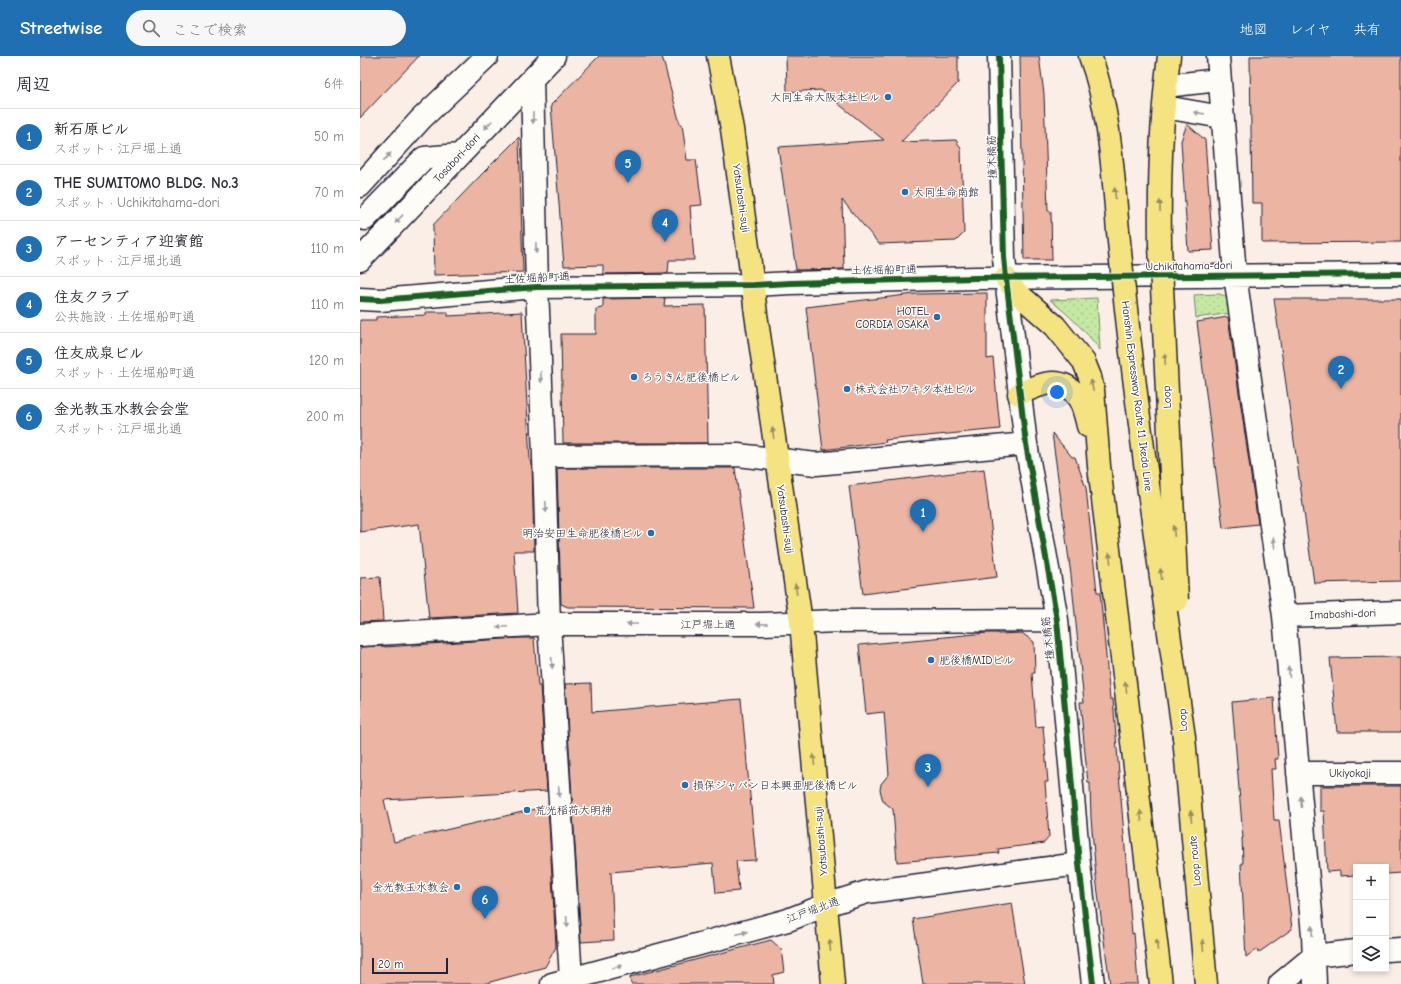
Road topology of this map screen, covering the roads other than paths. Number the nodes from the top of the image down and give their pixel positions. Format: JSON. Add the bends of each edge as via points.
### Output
{"nodes":[{"id":1,"x":487,"y":56,"type":"edge"},
{"id":2,"x":554,"y":56,"type":"edge"},
{"id":3,"x":718,"y":56,"type":"edge"},
{"id":4,"x":999,"y":56,"type":"edge"},
{"id":5,"x":1090,"y":56,"type":"edge"},
{"id":6,"x":1169,"y":56,"type":"edge"},
{"id":7,"x":1218,"y":56,"type":"edge"},
{"id":8,"x":532,"y":79,"type":"junction"},
{"id":9,"x":1219,"y":80,"type":"junction"},
{"id":10,"x":1174,"y":85,"type":"dead end"},
{"id":11,"x":1176,"y":109,"type":"dead end"},
{"id":12,"x":1222,"y":117,"type":"junction"},
{"id":13,"x":459,"y":155,"type":"junction"},
{"id":14,"x":360,"y":186,"type":"edge"},
{"id":15,"x":365,"y":220,"type":"dead end"},
{"id":16,"x":360,"y":260,"type":"edge"},
{"id":17,"x":1401,"y":274,"type":"edge"},
{"id":18,"x":1006,"y":275,"type":"junction"},
{"id":19,"x":1235,"y":275,"type":"junction"},
{"id":20,"x":976,"y":278,"type":"joint"},
{"id":21,"x":753,"y":285,"type":"junction"},
{"id":22,"x":537,"y":287,"type":"junction"},
{"id":23,"x":360,"y":299,"type":"edge"},
{"id":24,"x":1019,"y":394,"type":"junction"},
{"id":25,"x":1026,"y":444,"type":"junction"},
{"id":26,"x":544,"y":456,"type":"junction"},
{"id":27,"x":777,"y":460,"type":"junction"},
{"id":28,"x":1099,"y":466,"type":"junction"},
{"id":29,"x":1401,"y":612,"type":"edge"},
{"id":30,"x":1284,"y":616,"type":"junction"},
{"id":31,"x":1057,"y":620,"type":"junction"},
{"id":32,"x":800,"y":622,"type":"junction"},
{"id":33,"x":549,"y":624,"type":"junction"},
{"id":34,"x":360,"y":635,"type":"edge"},
{"id":35,"x":1184,"y":738,"type":"junction"},
{"id":36,"x":1298,"y":773,"type":"junction"},
{"id":37,"x":1401,"y":773,"type":"edge"},
{"id":38,"x":1079,"y":864,"type":"junction"},
{"id":39,"x":826,"y":905,"type":"junction"},
{"id":40,"x":1401,"y":949,"type":"edge"},
{"id":41,"x":1389,"y":950,"type":"edge"},
{"id":42,"x":1353,"y":951,"type":"edge"},
{"id":43,"x":1314,"y":956,"type":"junction"},
{"id":44,"x":561,"y":982,"type":"edge"},
{"id":45,"x":833,"y":984,"type":"edge"},
{"id":46,"x":1093,"y":984,"type":"edge"},
{"id":47,"x":1161,"y":984,"type":"edge"},
{"id":48,"x":1206,"y":984,"type":"edge"},
{"id":49,"x":1280,"y":984,"type":"edge"},
{"id":50,"x":1314,"y":984,"type":"edge"}],
"edges":[{"from":14,"to":1,"type":"street","one_way":true,"via":[[421,119]]},
{"from":2,"to":8,"type":"street","name":"Tosabori-dori"},
{"from":3,"to":21,"type":"main road","name":"Yotsubashi-suji","via":[[732,129]]},
{"from":4,"to":18,"type":"street","name":"撞木橋筋"},
{"from":35,"to":5,"type":"main road","name":"Hanshin Expressway Route 11 Ikeda Line","one_way":true,"bridge":true,"via":[[1139,424],[1108,138],[1102,97]]},
{"from":35,"to":6,"type":"main road","name":"Loop","one_way":true,"bridge":true,"via":[[1160,244],[1161,143]]},
{"from":7,"to":9,"type":"street"},
{"from":8,"to":13,"type":"street","name":"Tosabori-dori","one_way":true},
{"from":8,"to":22,"type":"street","one_way":true},
{"from":9,"to":10,"type":"street"},
{"from":9,"to":12,"type":"street"},
{"from":12,"to":11,"type":"street","one_way":true},
{"from":12,"to":19,"type":"street"},
{"from":13,"to":15,"type":"street","via":[[424,158]]},
{"from":13,"to":16,"type":"street","name":"Tosabori-dori","one_way":true},
{"from":17,"to":19,"type":"street","name":"Uchikitahama-dori"},
{"from":18,"to":19,"type":"street","name":"Uchikitahama-dori"},
{"from":18,"to":20,"type":"street","name":"Uchikitahama-dori"},
{"from":18,"to":24,"type":"street","name":"撞木橋筋"},
{"from":28,"to":18,"type":"main road","one_way":true,"via":[[1093,390],[1084,362],[1055,326],[1015,291]]},
{"from":30,"to":19,"type":"street","one_way":true},
{"from":20,"to":21,"type":"street","name":"土佐堀船町通"},
{"from":21,"to":22,"type":"street","name":"土佐堀船町通"},
{"from":27,"to":21,"type":"main road","name":"Yotsubashi-suji","one_way":true},
{"from":22,"to":23,"type":"street","name":"土佐堀船町通","via":[[380,300]]},
{"from":22,"to":26,"type":"street","one_way":true},
{"from":24,"to":25,"type":"street","name":"撞木橋筋"},
{"from":24,"to":28,"type":"main road","via":[[1045,383],[1059,383],[1071,389],[1080,400]]},
{"from":25,"to":27,"type":"street","via":[[816,464]]},
{"from":25,"to":31,"type":"street","name":"撞木橋筋"},
{"from":26,"to":27,"type":"street","via":[[738,455]]},
{"from":26,"to":33,"type":"street","one_way":true},
{"from":32,"to":27,"type":"main road","name":"Yotsubashi-suji","one_way":true},
{"from":47,"to":28,"type":"main road","one_way":true},
{"from":29,"to":30,"type":"street","name":"Imabashi-dori"},
{"from":36,"to":30,"type":"street","one_way":true},
{"from":31,"to":32,"type":"street","name":"江戸堀上通"},
{"from":31,"to":38,"type":"street","name":"撞木橋筋"},
{"from":32,"to":33,"type":"street","name":"江戸堀上通","one_way":true},
{"from":39,"to":32,"type":"main road","name":"Yotsubashi-suji","one_way":true},
{"from":33,"to":34,"type":"street","name":"江戸堀上通","one_way":true},
{"from":33,"to":44,"type":"street","one_way":true},
{"from":48,"to":35,"type":"main road","name":"Loop route","one_way":true},
{"from":36,"to":37,"type":"street","name":"Ukiyokoji"},
{"from":43,"to":36,"type":"street","one_way":true},
{"from":38,"to":39,"type":"street","name":"江戸堀北通","via":[[867,892]]},
{"from":38,"to":46,"type":"street","name":"撞木橋筋"},
{"from":44,"to":39,"type":"street","name":"江戸堀北通","one_way":true,"via":[[788,920]]},
{"from":45,"to":39,"type":"main road","name":"Yotsubashi-suji","one_way":true},
{"from":40,"to":41,"type":"street"},
{"from":42,"to":43,"type":"street"},
{"from":43,"to":49,"type":"street"},
{"from":43,"to":50,"type":"street"}]}
